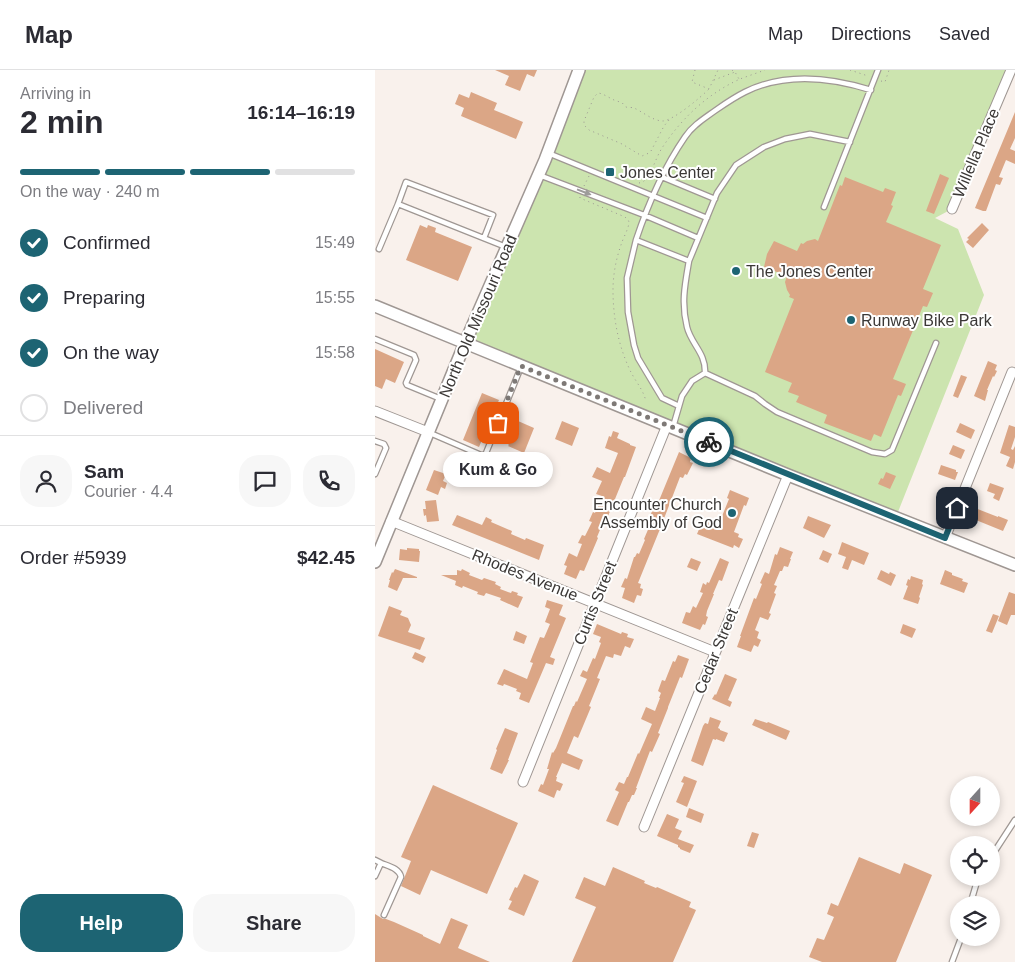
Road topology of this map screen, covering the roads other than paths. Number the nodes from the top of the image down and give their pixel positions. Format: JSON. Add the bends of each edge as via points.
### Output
{"nodes":[{"id":1,"x":579,"y":70,"type":"edge"},
{"id":2,"x":878,"y":70,"type":"edge"},
{"id":3,"x":1011,"y":70,"type":"edge"},
{"id":4,"x":871,"y":90,"type":"junction"},
{"id":5,"x":850,"y":142,"type":"junction"},
{"id":6,"x":547,"y":153,"type":"junction"},
{"id":7,"x":539,"y":174,"type":"junction"},
{"id":8,"x":662,"y":177,"type":"junction"},
{"id":9,"x":653,"y":196,"type":"junction"},
{"id":10,"x":715,"y":199,"type":"junction"},
{"id":11,"x":398,"y":204,"type":"junction"},
{"id":12,"x":824,"y":207,"type":"dead end"},
{"id":13,"x":952,"y":209,"type":"dead end"},
{"id":14,"x":644,"y":215,"type":"junction"},
{"id":15,"x":707,"y":218,"type":"junction"},
{"id":16,"x":484,"y":238,"type":"junction"},
{"id":17,"x":699,"y":238,"type":"junction"},
{"id":18,"x":636,"y":240,"type":"junction"},
{"id":19,"x":507,"y":247,"type":"junction"},
{"id":20,"x":379,"y":249,"type":"dead end"},
{"id":21,"x":689,"y":261,"type":"junction"},
{"id":22,"x":375,"y":306,"type":"edge"},
{"id":23,"x":375,"y":339,"type":"edge"},
{"id":24,"x":465,"y":344,"type":"junction"},
{"id":25,"x":935,"y":344,"type":"dead end"},
{"id":26,"x":521,"y":366,"type":"junction"},
{"id":27,"x":1012,"y":372,"type":"dead end"},
{"id":28,"x":705,"y":373,"type":"junction"},
{"id":29,"x":442,"y":400,"type":"junction"},
{"id":30,"x":679,"y":406,"type":"junction"},
{"id":31,"x":375,"y":411,"type":"edge"},
{"id":32,"x":670,"y":426,"type":"junction"},
{"id":33,"x":428,"y":432,"type":"junction"},
{"id":34,"x":375,"y":441,"type":"edge"},
{"id":35,"x":375,"y":474,"type":"edge"},
{"id":36,"x":788,"y":474,"type":"junction"},
{"id":37,"x":391,"y":521,"type":"junction"},
{"id":38,"x":945,"y":538,"type":"junction"},
{"id":39,"x":375,"y":562,"type":"edge"},
{"id":40,"x":1015,"y":565,"type":"edge"},
{"id":41,"x":594,"y":604,"type":"junction"},
{"id":42,"x":715,"y":652,"type":"junction"},
{"id":43,"x":523,"y":782,"type":"dead end"},
{"id":44,"x":1015,"y":820,"type":"edge"},
{"id":45,"x":644,"y":827,"type":"dead end"},
{"id":46,"x":1000,"y":843,"type":"edge"},
{"id":47,"x":375,"y":860,"type":"edge"},
{"id":48,"x":381,"y":863,"type":"junction"},
{"id":49,"x":375,"y":876,"type":"edge"},
{"id":50,"x":384,"y":915,"type":"dead end"},
{"id":51,"x":958,"y":946,"type":"edge"},
{"id":52,"x":952,"y":962,"type":"edge"}],
"edges":[{"from":1,"to":6,"type":"main road","name":"North Old Missouri Road"},
{"from":2,"to":4,"type":"lane"},
{"from":3,"to":13,"type":"street","name":"Willella Place"},
{"from":4,"to":5,"type":"lane"},
{"from":4,"to":8,"type":"lane","via":[[809,77],[774,81],[747,91],[697,123],[685,136]]},
{"from":5,"to":10,"type":"lane","via":[[809,134],[764,147],[736,165]]},
{"from":5,"to":12,"type":"lane"},
{"from":6,"to":7,"type":"main road","name":"North Old Missouri Road"},
{"from":6,"to":9,"type":"lane"},
{"from":7,"to":14,"type":"lane","one_way":true},
{"from":7,"to":19,"type":"main road","name":"North Old Missouri Road"},
{"from":8,"to":9,"type":"lane"},
{"from":8,"to":10,"type":"lane"},
{"from":9,"to":14,"type":"lane"},
{"from":9,"to":15,"type":"lane"},
{"from":10,"to":15,"type":"lane"},
{"from":11,"to":16,"type":"lane"},
{"from":11,"to":16,"type":"lane","via":[[406,182],[493,215]]},
{"from":11,"to":20,"type":"lane"},
{"from":14,"to":17,"type":"lane"},
{"from":14,"to":18,"type":"lane"},
{"from":15,"to":17,"type":"lane"},
{"from":16,"to":19,"type":"lane"},
{"from":17,"to":21,"type":"lane"},
{"from":18,"to":21,"type":"lane"},
{"from":18,"to":30,"type":"lane","via":[[627,278],[633,345],[663,398]]},
{"from":19,"to":24,"type":"main road","name":"North Old Missouri Road"},
{"from":21,"to":28,"type":"lane","via":[[683,298],[687,328],[705,363]]},
{"from":22,"to":24,"type":"main road"},
{"from":23,"to":29,"type":"lane","via":[[414,355],[416,360],[407,385]]},
{"from":24,"to":26,"type":"main road"},
{"from":24,"to":29,"type":"main road","name":"North Old Missouri Road"},
{"from":25,"to":28,"type":"lane","via":[[892,450],[885,454],[777,412],[755,396]]},
{"from":26,"to":32,"type":"main road"},
{"from":26,"to":33,"type":"lane","via":[[484,455]]},
{"from":27,"to":38,"type":"street"},
{"from":28,"to":30,"type":"lane","via":[[692,381]]},
{"from":29,"to":33,"type":"main road","name":"North Old Missouri Road"},
{"from":30,"to":32,"type":"lane"},
{"from":31,"to":33,"type":"street"},
{"from":32,"to":36,"type":"main road"},
{"from":32,"to":41,"type":"street","name":"Curtis Street"},
{"from":33,"to":37,"type":"main road","name":"North Old Missouri Road"},
{"from":34,"to":35,"type":"lane","via":[[386,448]]},
{"from":36,"to":38,"type":"main road"},
{"from":36,"to":42,"type":"street","name":"Cedar Street"},
{"from":37,"to":39,"type":"main road","name":"North Old Missouri Road"},
{"from":37,"to":41,"type":"street","name":"Rhodes Avenue"},
{"from":38,"to":40,"type":"main road"},
{"from":41,"to":42,"type":"street","name":"Rhodes Avenue"},
{"from":41,"to":43,"type":"street","name":"Curtis Street"},
{"from":42,"to":45,"type":"street","name":"Cedar Street"},
{"from":44,"to":46,"type":"lane"},
{"from":47,"to":48,"type":"lane"},
{"from":48,"to":49,"type":"lane"},
{"from":48,"to":50,"type":"lane","via":[[401,874]]},
{"from":51,"to":52,"type":"lane"}]}
